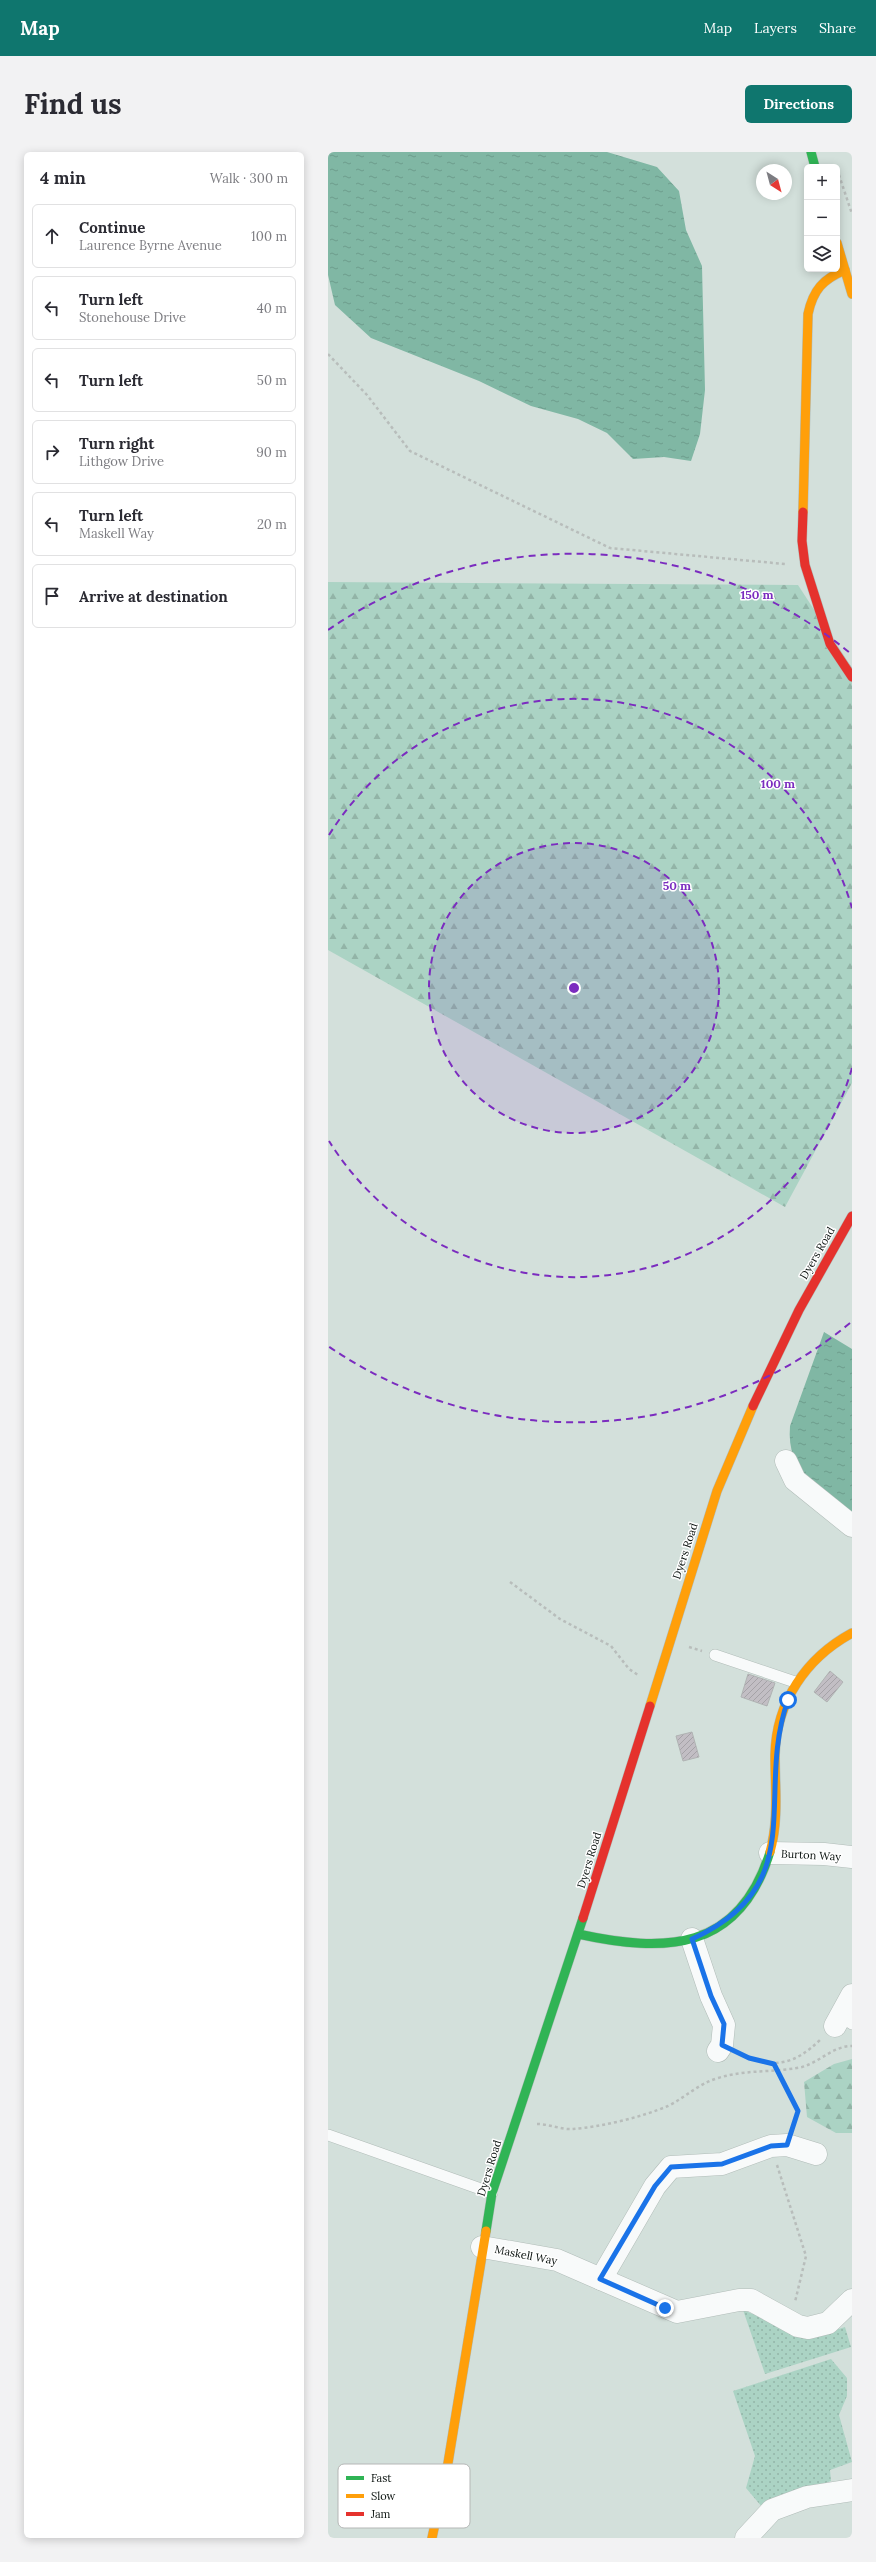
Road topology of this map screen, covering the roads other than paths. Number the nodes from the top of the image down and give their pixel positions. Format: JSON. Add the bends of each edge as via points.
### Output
{"nodes":[{"id":1,"x":811,"y":152,"type":"edge"},
{"id":2,"x":815,"y":164,"type":"edge"},
{"id":3,"x":840,"y":253,"type":"edge"},
{"id":4,"x":845,"y":270,"type":"junction"},
{"id":5,"x":852,"y":294,"type":"edge"},
{"id":6,"x":852,"y":677,"type":"edge"},
{"id":7,"x":852,"y":1216,"type":"edge"},
{"id":8,"x":786,"y":1461,"type":"dead end"},
{"id":9,"x":852,"y":1526,"type":"edge"},
{"id":10,"x":852,"y":1633,"type":"edge"},
{"id":11,"x":715,"y":1655,"type":"road end"},
{"id":12,"x":795,"y":1682,"type":"junction"},
{"id":13,"x":770,"y":1853,"type":"junction"},
{"id":14,"x":852,"y":1857,"type":"edge"},
{"id":15,"x":578,"y":1934,"type":"junction"},
{"id":16,"x":692,"y":1939,"type":"junction"},
{"id":17,"x":852,"y":1995,"type":"edge"},
{"id":18,"x":843,"y":2022,"type":"edge"},
{"id":19,"x":720,"y":2048,"type":"road end"},
{"id":20,"x":328,"y":2135,"type":"edge"},
{"id":21,"x":816,"y":2154,"type":"dead end"},
{"id":22,"x":492,"y":2193,"type":"junction"},
{"id":23,"x":482,"y":2247,"type":"junction"},
{"id":24,"x":600,"y":2279,"type":"junction"},
{"id":25,"x":852,"y":2300,"type":"edge"},
{"id":26,"x":448,"y":2464,"type":"edge"},
{"id":27,"x":852,"y":2490,"type":"edge"},
{"id":28,"x":434,"y":2528,"type":"edge"},
{"id":29,"x":432,"y":2538,"type":"edge"},
{"id":30,"x":746,"y":2538,"type":"edge"}],
"edges":[{"from":1,"to":2,"type":"street"},
{"from":3,"to":4,"type":"street"},
{"from":4,"to":5,"type":"street"},
{"from":4,"to":6,"type":"street","via":[[825,278],[810,298],[806,324],[802,540],[805,565],[830,644]]},
{"from":7,"to":15,"type":"street","name":"Dyers Road","via":[[798,1310],[755,1401],[717,1492]]},
{"from":8,"to":9,"type":"street","via":[[795,1480]]},
{"from":10,"to":12,"type":"street","via":[[822,1650]]},
{"from":11,"to":12,"type":"lane"},
{"from":12,"to":13,"type":"street","via":[[781,1718],[775,1753],[776,1797]]},
{"from":13,"to":14,"type":"street","name":"Burton Way"},
{"from":13,"to":16,"type":"street","via":[[762,1877],[748,1900],[734,1916]]},
{"from":15,"to":16,"type":"street","via":[[647,1947],[670,1945]]},
{"from":15,"to":22,"type":"street","name":"Dyers Road"},
{"from":16,"to":19,"type":"street","via":[[711,1996],[724,2024]]},
{"from":17,"to":18,"type":"street"},
{"from":20,"to":22,"type":"lane"},
{"from":21,"to":24,"type":"street","via":[[779,2145],[722,2164],[671,2167],[655,2186]]},
{"from":22,"to":23,"type":"street","name":"Dyers Road"},
{"from":23,"to":24,"type":"street","name":"Maskell Way","via":[[557,2260]]},
{"from":23,"to":26,"type":"street","name":"Dyers Road"},
{"from":24,"to":25,"type":"street","name":"Maskell Way","via":[[676,2312],[751,2300],[798,2326],[819,2327],[837,2316]]},
{"from":27,"to":30,"type":"street","via":[[807,2497],[772,2510]]},
{"from":28,"to":29,"type":"street","name":"Dyers Road"}]}
